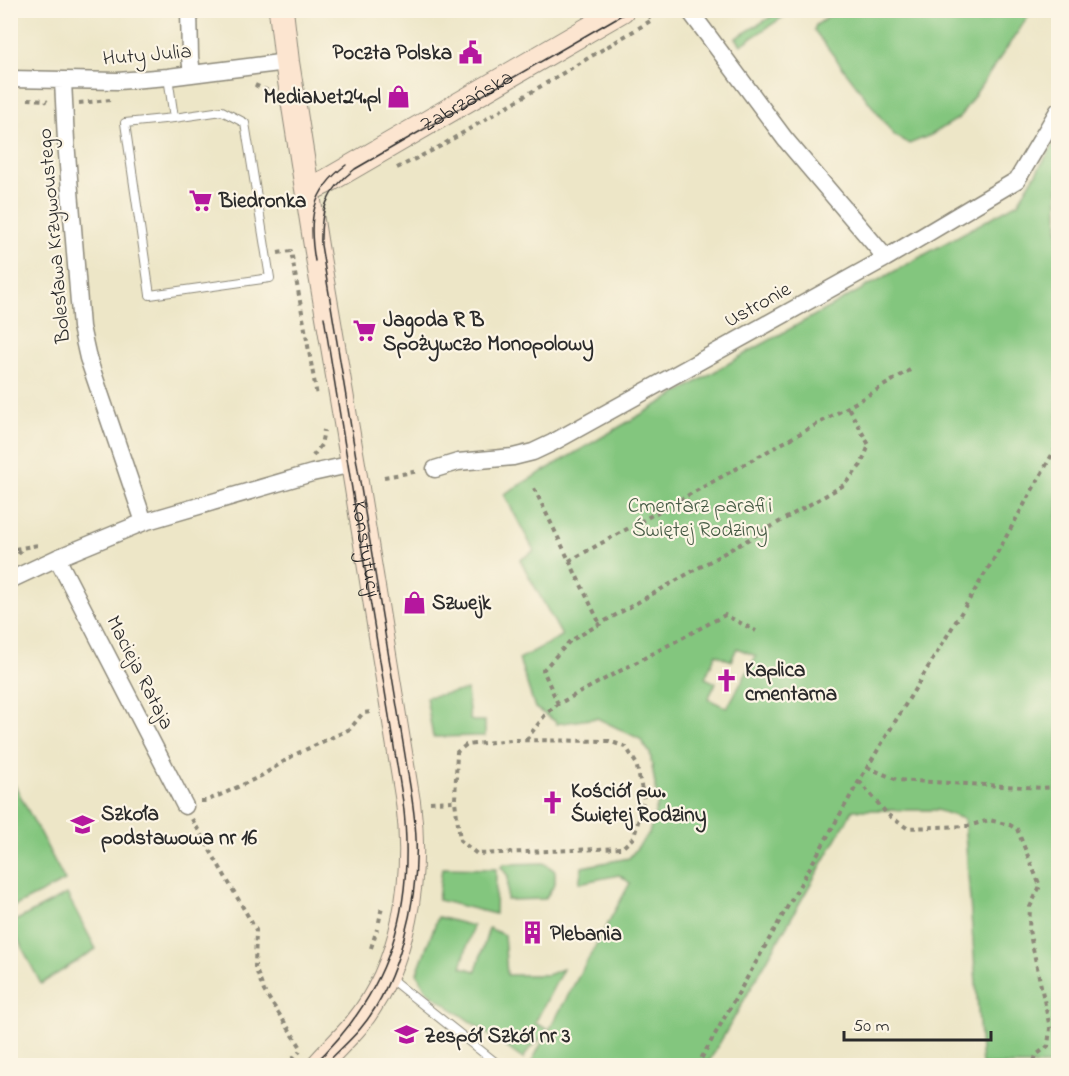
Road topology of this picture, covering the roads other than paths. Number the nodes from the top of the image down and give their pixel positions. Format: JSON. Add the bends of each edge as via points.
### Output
{"nodes":[{"id":1,"x":189,"y":10,"type":"edge"},
{"id":2,"x":281,"y":10,"type":"edge"},
{"id":3,"x":622,"y":10,"type":"edge"},
{"id":4,"x":689,"y":10,"type":"edge"},
{"id":5,"x":287,"y":62,"type":"junction"},
{"id":6,"x":192,"y":74,"type":"junction"},
{"id":7,"x":168,"y":77,"type":"junction"},
{"id":8,"x":10,"y":79,"type":"edge"},
{"id":9,"x":63,"y":81,"type":"junction"},
{"id":10,"x":1059,"y":111,"type":"edge"},
{"id":11,"x":174,"y":118,"type":"junction"},
{"id":12,"x":308,"y":190,"type":"junction"},
{"id":13,"x":886,"y":258,"type":"junction"},
{"id":14,"x":353,"y":464,"type":"junction"},
{"id":15,"x":435,"y":469,"type":"road end"},
{"id":16,"x":144,"y":522,"type":"junction"},
{"id":17,"x":57,"y":558,"type":"junction"},
{"id":18,"x":10,"y":580,"type":"edge"},
{"id":19,"x":185,"y":806,"type":"road end"},
{"id":20,"x":386,"y":975,"type":"junction"},
{"id":21,"x":309,"y":1053,"type":"edge"},
{"id":22,"x":500,"y":1065,"type":"edge"}],
"edges":[{"from":1,"to":6,"type":"street"},
{"from":2,"to":5,"type":"street","name":"Konstytucji"},
{"from":3,"to":12,"type":"street","name":"Zabrzańska"},
{"from":4,"to":13,"type":"street","via":[[785,139]]},
{"from":5,"to":6,"type":"street","name":"Huty Julia"},
{"from":5,"to":12,"type":"street","name":"Konstytucji"},
{"from":6,"to":7,"type":"street","name":"Huty Julia"},
{"from":7,"to":9,"type":"street","name":"Huty Julia"},
{"from":7,"to":11,"type":"lane"},
{"from":8,"to":9,"type":"street","name":"Huty Julia"},
{"from":9,"to":16,"type":"street","name":"Bolesława Krzywoustego","via":[[81,327]]},
{"from":10,"to":13,"type":"street","name":"Ustronie","via":[[1017,180]]},
{"from":11,"to":11,"type":"lane","via":[[222,111],[245,123],[270,278],[150,295],[125,123]]},
{"from":12,"to":14,"type":"street","name":"Konstytucji"},
{"from":13,"to":15,"type":"street","name":"Ustronie","via":[[552,443],[513,457],[458,462]]},
{"from":14,"to":16,"type":"street"},
{"from":14,"to":20,"type":"street","name":"Konstytucji","via":[[412,837],[410,883],[402,927]]},
{"from":16,"to":17,"type":"street"},
{"from":17,"to":18,"type":"street"},
{"from":17,"to":19,"type":"street","name":"Macieja Rataja"},
{"from":20,"to":21,"type":"street","name":"Konstytucji","via":[[356,1024]]},
{"from":20,"to":22,"type":"lane"}]}
